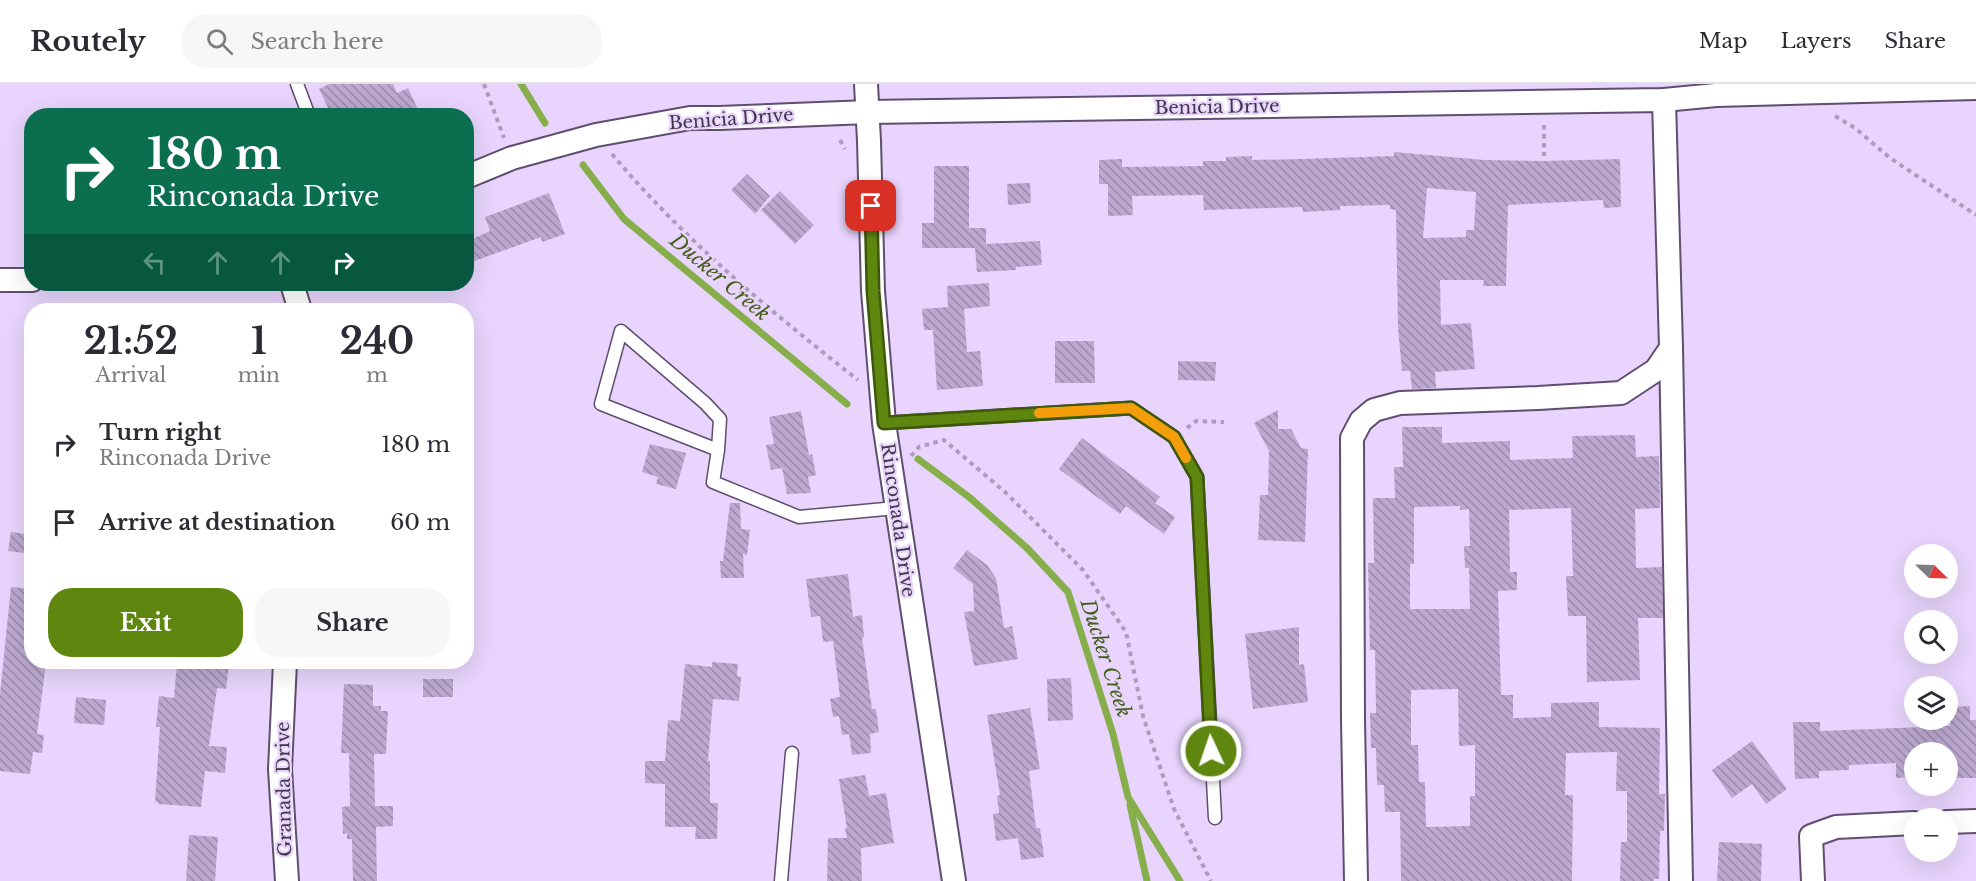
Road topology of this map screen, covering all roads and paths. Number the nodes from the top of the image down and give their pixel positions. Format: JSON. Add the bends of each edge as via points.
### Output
{"nodes":[{"id":1,"x":297,"y":84,"type":"edge"},
{"id":2,"x":483,"y":84,"type":"edge"},
{"id":3,"x":866,"y":84,"type":"edge"},
{"id":4,"x":1976,"y":88,"type":"edge"},
{"id":5,"x":1716,"y":89,"type":"edge"},
{"id":6,"x":1664,"y":100,"type":"junction"},
{"id":7,"x":306,"y":108,"type":"edge"},
{"id":8,"x":868,"y":112,"type":"junction"},
{"id":9,"x":1833,"y":115,"type":"dead end"},
{"id":10,"x":1544,"y":124,"type":"dead end"},
{"id":11,"x":596,"y":135,"type":"junction"},
{"id":12,"x":1544,"y":156,"type":"dead end"},
{"id":13,"x":512,"y":158,"type":"junction"},
{"id":14,"x":474,"y":174,"type":"edge"},
{"id":15,"x":1976,"y":215,"type":"edge"},
{"id":16,"x":0,"y":280,"type":"edge"},
{"id":17,"x":24,"y":280,"type":"edge"},
{"id":18,"x":1671,"y":348,"type":"junction"},
{"id":19,"x":865,"y":385,"type":"dead end"},
{"id":20,"x":1224,"y":422,"type":"dead end"},
{"id":21,"x":884,"y":423,"type":"junction"},
{"id":22,"x":1174,"y":438,"type":"junction"},
{"id":23,"x":944,"y":440,"type":"dead end"},
{"id":24,"x":718,"y":450,"type":"junction"},
{"id":25,"x":896,"y":508,"type":"junction"},
{"id":26,"x":285,"y":669,"type":"edge"},
{"id":27,"x":792,"y":753,"type":"dead end"},
{"id":28,"x":1215,"y":818,"type":"dead end"},
{"id":29,"x":1976,"y":820,"type":"edge"},
{"id":30,"x":1958,"y":821,"type":"edge"},
{"id":31,"x":1904,"y":823,"type":"edge"},
{"id":32,"x":287,"y":881,"type":"edge"},
{"id":33,"x":781,"y":881,"type":"edge"},
{"id":34,"x":954,"y":881,"type":"edge"},
{"id":35,"x":1211,"y":881,"type":"edge"},
{"id":36,"x":1356,"y":881,"type":"edge"},
{"id":37,"x":1681,"y":881,"type":"edge"},
{"id":38,"x":1813,"y":881,"type":"edge"}],
"edges":[{"from":1,"to":7,"type":"lane"},
{"from":2,"to":13,"type":"path"},
{"from":3,"to":8,"type":"street","name":"Rinconada Drive"},
{"from":4,"to":5,"type":"street","name":"Benicia Drive"},
{"from":5,"to":6,"type":"street","name":"Benicia Drive"},
{"from":6,"to":8,"type":"street","name":"Benicia Drive"},
{"from":6,"to":18,"type":"street"},
{"from":8,"to":11,"type":"street","name":"Benicia Drive","via":[[690,118]]},
{"from":8,"to":21,"type":"street","name":"Rinconada Drive","via":[[873,291]]},
{"from":9,"to":15,"type":"path"},
{"from":10,"to":12,"type":"path"},
{"from":11,"to":13,"type":"street","name":"Benicia Drive"},
{"from":11,"to":19,"type":"path","via":[[638,185],[695,242],[773,313]]},
{"from":13,"to":14,"type":"street","name":"Benicia Drive"},
{"from":16,"to":17,"type":"street"},
{"from":18,"to":36,"type":"street","via":[[1656,370],[1621,393],[1400,403],[1374,410],[1361,421],[1352,438]]},
{"from":18,"to":37,"type":"street"},
{"from":20,"to":22,"type":"path","via":[[1196,422]]},
{"from":21,"to":22,"type":"lane","via":[[1131,408]]},
{"from":21,"to":25,"type":"street","name":"Rinconada Drive"},
{"from":22,"to":28,"type":"lane","via":[[1197,477]]},
{"from":23,"to":35,"type":"path","via":[[1005,492],[1083,570],[1126,632],[1143,716],[1174,809]]},
{"from":24,"to":24,"type":"lane","via":[[601,404],[621,331],[720,419]]},
{"from":24,"to":25,"type":"lane","via":[[713,482],[799,517]]},
{"from":25,"to":34,"type":"street","name":"Rinconada Drive"},
{"from":26,"to":32,"type":"street","name":"Granada Drive","via":[[280,769]]},
{"from":27,"to":33,"type":"lane"},
{"from":29,"to":30,"type":"street"},
{"from":31,"to":38,"type":"street","via":[[1836,826],[1811,836]]}]}
